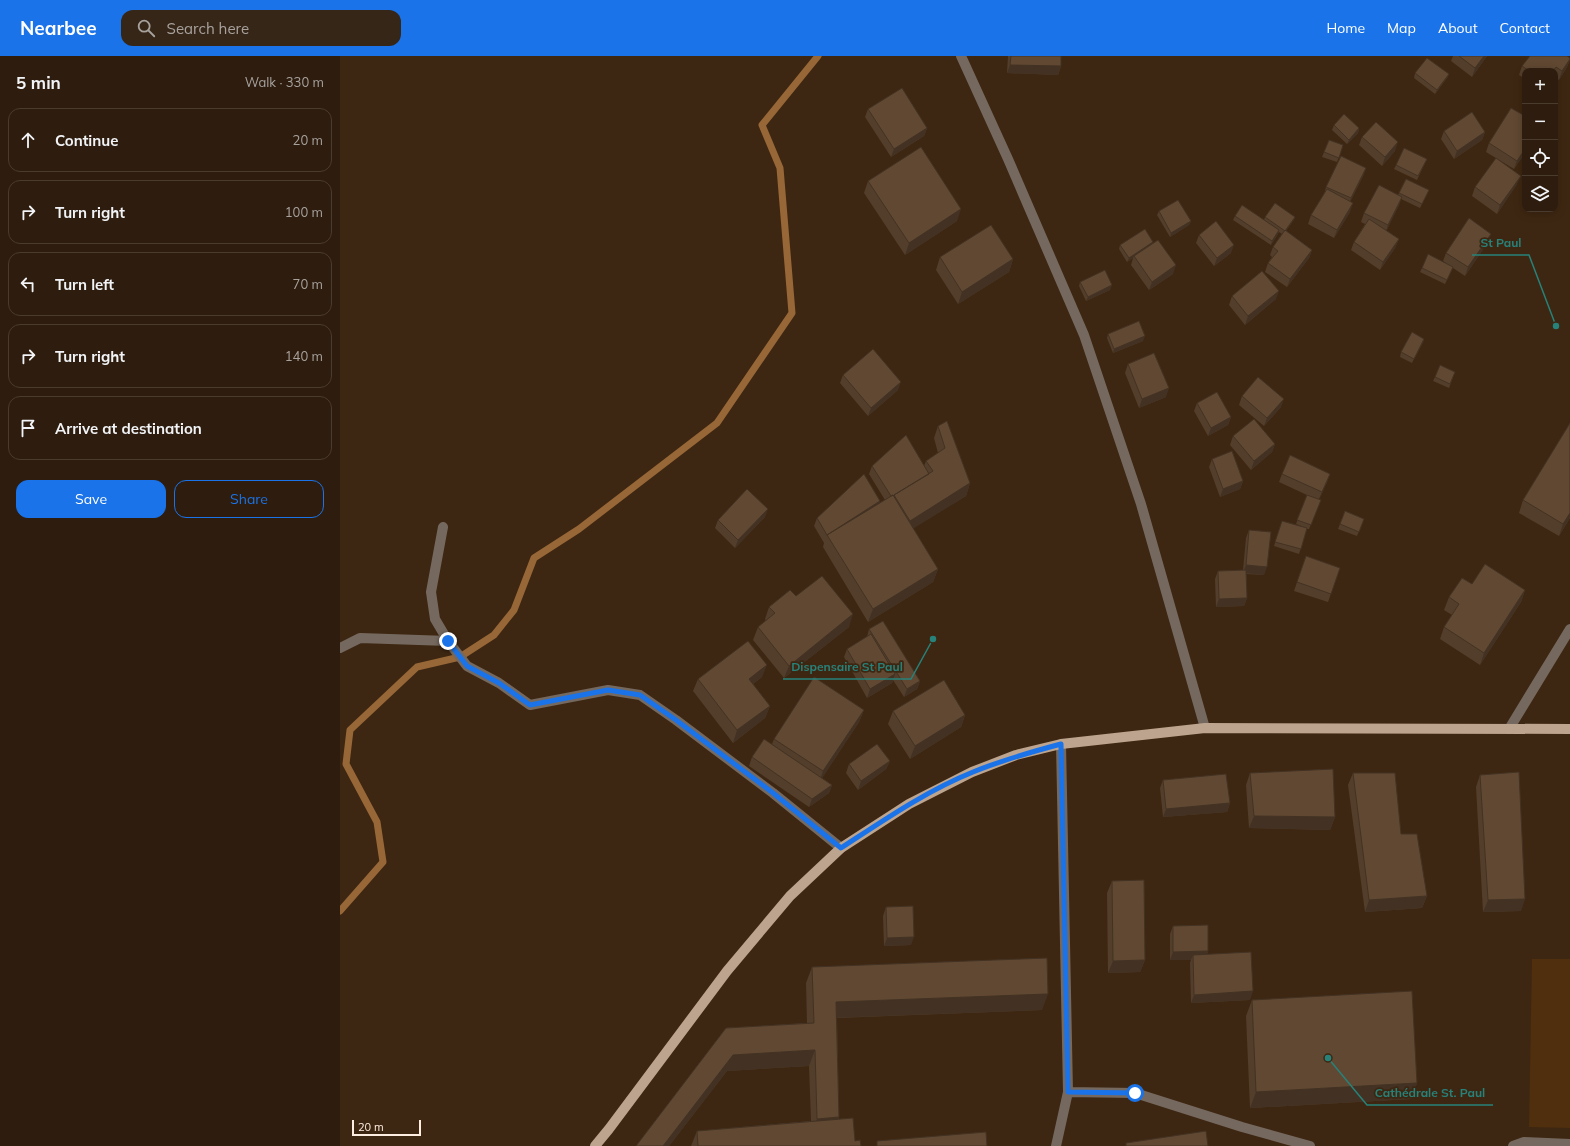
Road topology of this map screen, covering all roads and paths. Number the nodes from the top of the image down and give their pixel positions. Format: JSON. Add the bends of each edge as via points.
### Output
{"nodes":[{"id":1,"x":961,"y":56,"type":"edge"},
{"id":2,"x":443,"y":527,"type":"dead end"},
{"id":3,"x":1570,"y":629,"type":"edge"},
{"id":4,"x":448,"y":641,"type":"junction"},
{"id":5,"x":340,"y":648,"type":"edge"},
{"id":6,"x":1205,"y":728,"type":"junction"},
{"id":7,"x":1509,"y":729,"type":"junction"},
{"id":8,"x":1570,"y":729,"type":"edge"},
{"id":9,"x":1061,"y":744,"type":"junction"},
{"id":10,"x":841,"y":848,"type":"junction"},
{"id":11,"x":1068,"y":1092,"type":"junction"},
{"id":12,"x":1570,"y":1144,"type":"edge"},
{"id":13,"x":595,"y":1146,"type":"edge"},
{"id":14,"x":1056,"y":1146,"type":"edge"},
{"id":15,"x":1310,"y":1146,"type":"edge"},
{"id":16,"x":1513,"y":1146,"type":"edge"}],
"edges":[{"from":1,"to":6,"type":"street","via":[[1084,335],[1140,504]]},
{"from":2,"to":4,"type":"street","via":[[431,592],[435,619]]},
{"from":3,"to":7,"type":"street"},
{"from":4,"to":5,"type":"street","via":[[360,638]]},
{"from":4,"to":10,"type":"street","via":[[467,666],[499,683],[530,705],[608,690],[640,695],[767,788]]},
{"from":6,"to":7,"type":"main road"},
{"from":6,"to":9,"type":"main road"},
{"from":7,"to":8,"type":"main road"},
{"from":9,"to":10,"type":"main road","via":[[1016,756],[972,772],[909,804]]},
{"from":9,"to":11,"type":"street"},
{"from":10,"to":13,"type":"main road","via":[[790,896],[727,971]]},
{"from":11,"to":14,"type":"street"},
{"from":11,"to":15,"type":"street","via":[[1135,1093]]},
{"from":12,"to":16,"type":"street","via":[[1524,1142]]}]}
